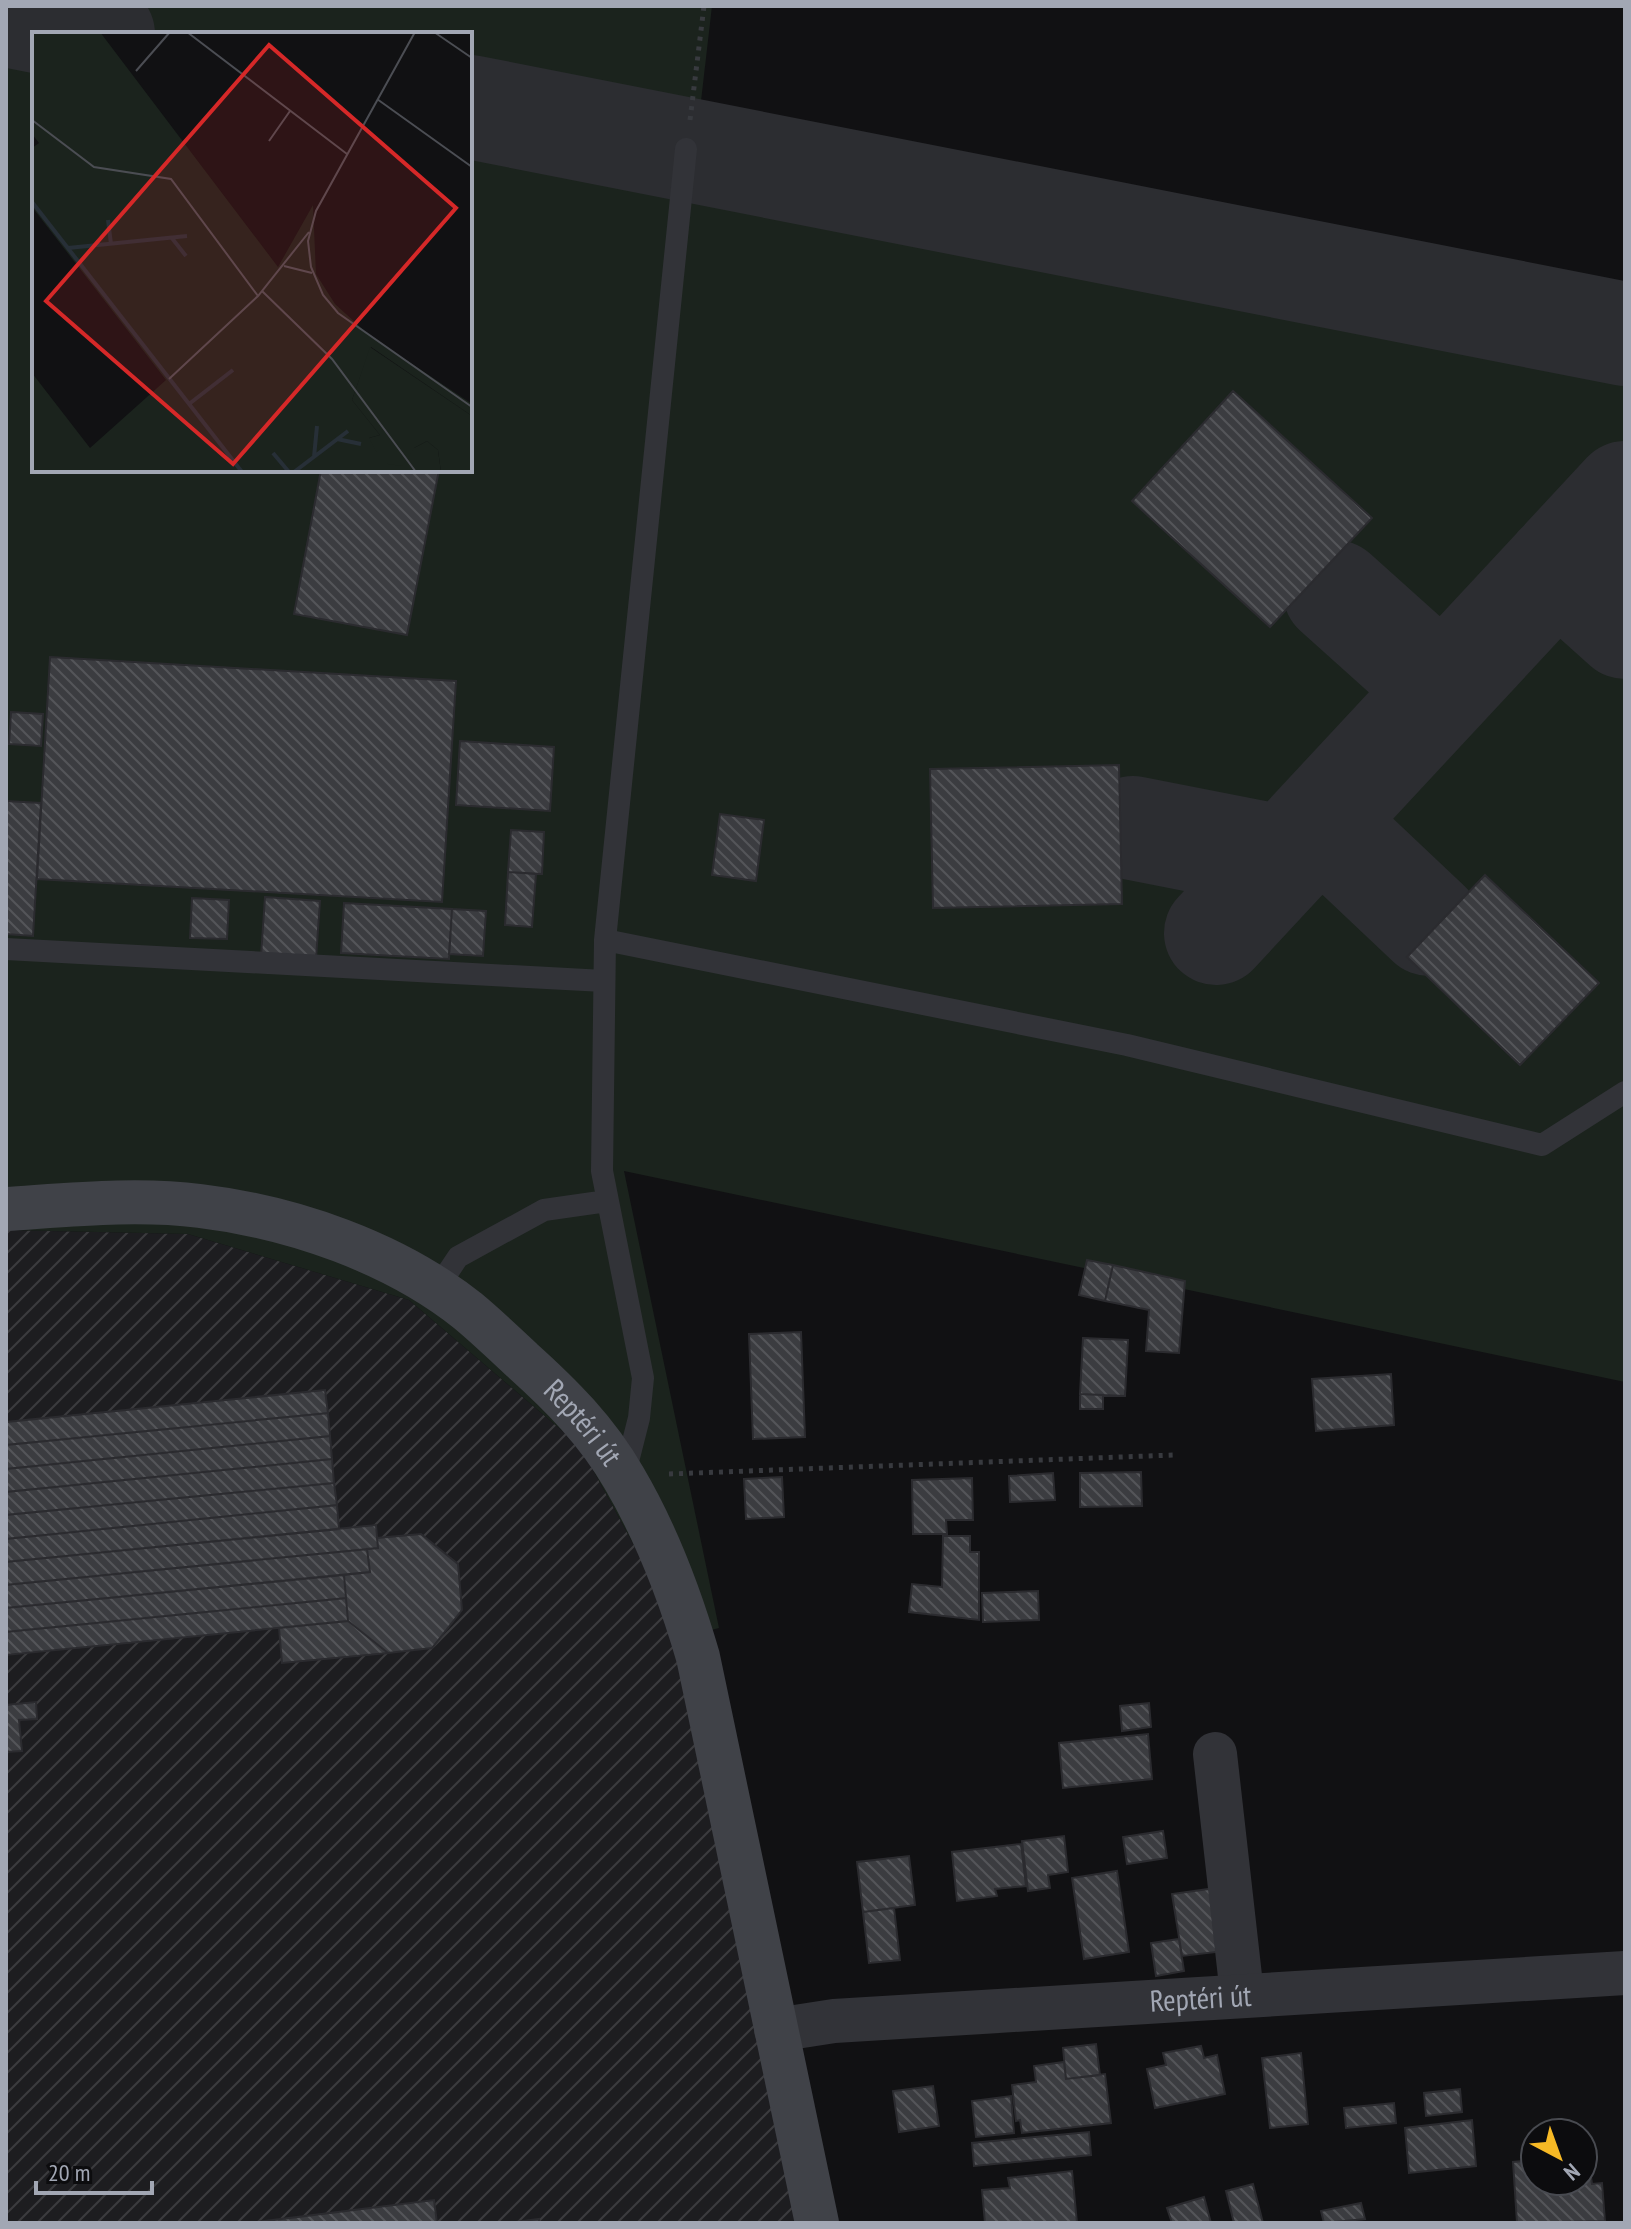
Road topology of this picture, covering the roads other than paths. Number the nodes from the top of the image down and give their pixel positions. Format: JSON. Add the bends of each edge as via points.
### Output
{"nodes":[{"id":1,"x":686,"y":149,"type":"road end"},
{"id":2,"x":605,"y":940,"type":"junction"},
{"id":3,"x":6,"y":949,"type":"edge"},
{"id":4,"x":604,"y":981,"type":"junction"},
{"id":5,"x":1625,"y":1092,"type":"edge"},
{"id":6,"x":607,"y":1201,"type":"junction"},
{"id":7,"x":6,"y":1209,"type":"edge"},
{"id":8,"x":436,"y":1290,"type":"junction"},
{"id":9,"x":624,"y":1478,"type":"junction"},
{"id":10,"x":1215,"y":1754,"type":"dead end"},
{"id":11,"x":1625,"y":1973,"type":"edge"},
{"id":12,"x":1242,"y":1994,"type":"junction"},
{"id":13,"x":776,"y":2030,"type":"junction"},
{"id":14,"x":817,"y":2223,"type":"edge"}],
"edges":[{"from":1,"to":2,"type":"lane"},
{"from":2,"to":4,"type":"lane"},
{"from":2,"to":5,"type":"lane","via":[[1127,1045],[1542,1145]]},
{"from":3,"to":4,"type":"lane"},
{"from":4,"to":6,"type":"lane","via":[[602,1171]]},
{"from":6,"to":8,"type":"lane","via":[[544,1210],[458,1257]]},
{"from":6,"to":9,"type":"lane","via":[[643,1378]]},
{"from":7,"to":8,"type":"main road","name":"Reptéri út","via":[[134,1203],[200,1206],[284,1223],[349,1245],[387,1260]]},
{"from":8,"to":9,"type":"main road","name":"Reptéri út","via":[[466,1310],[570,1403]]},
{"from":9,"to":13,"type":"main road","name":"Reptéri út","via":[[654,1536],[698,1657]]},
{"from":10,"to":12,"type":"street"},
{"from":11,"to":12,"type":"street","name":"Reptéri út"},
{"from":12,"to":13,"type":"street","name":"Reptéri út","via":[[834,2021]]},
{"from":13,"to":14,"type":"main road","name":"Reptéri út"}]}
